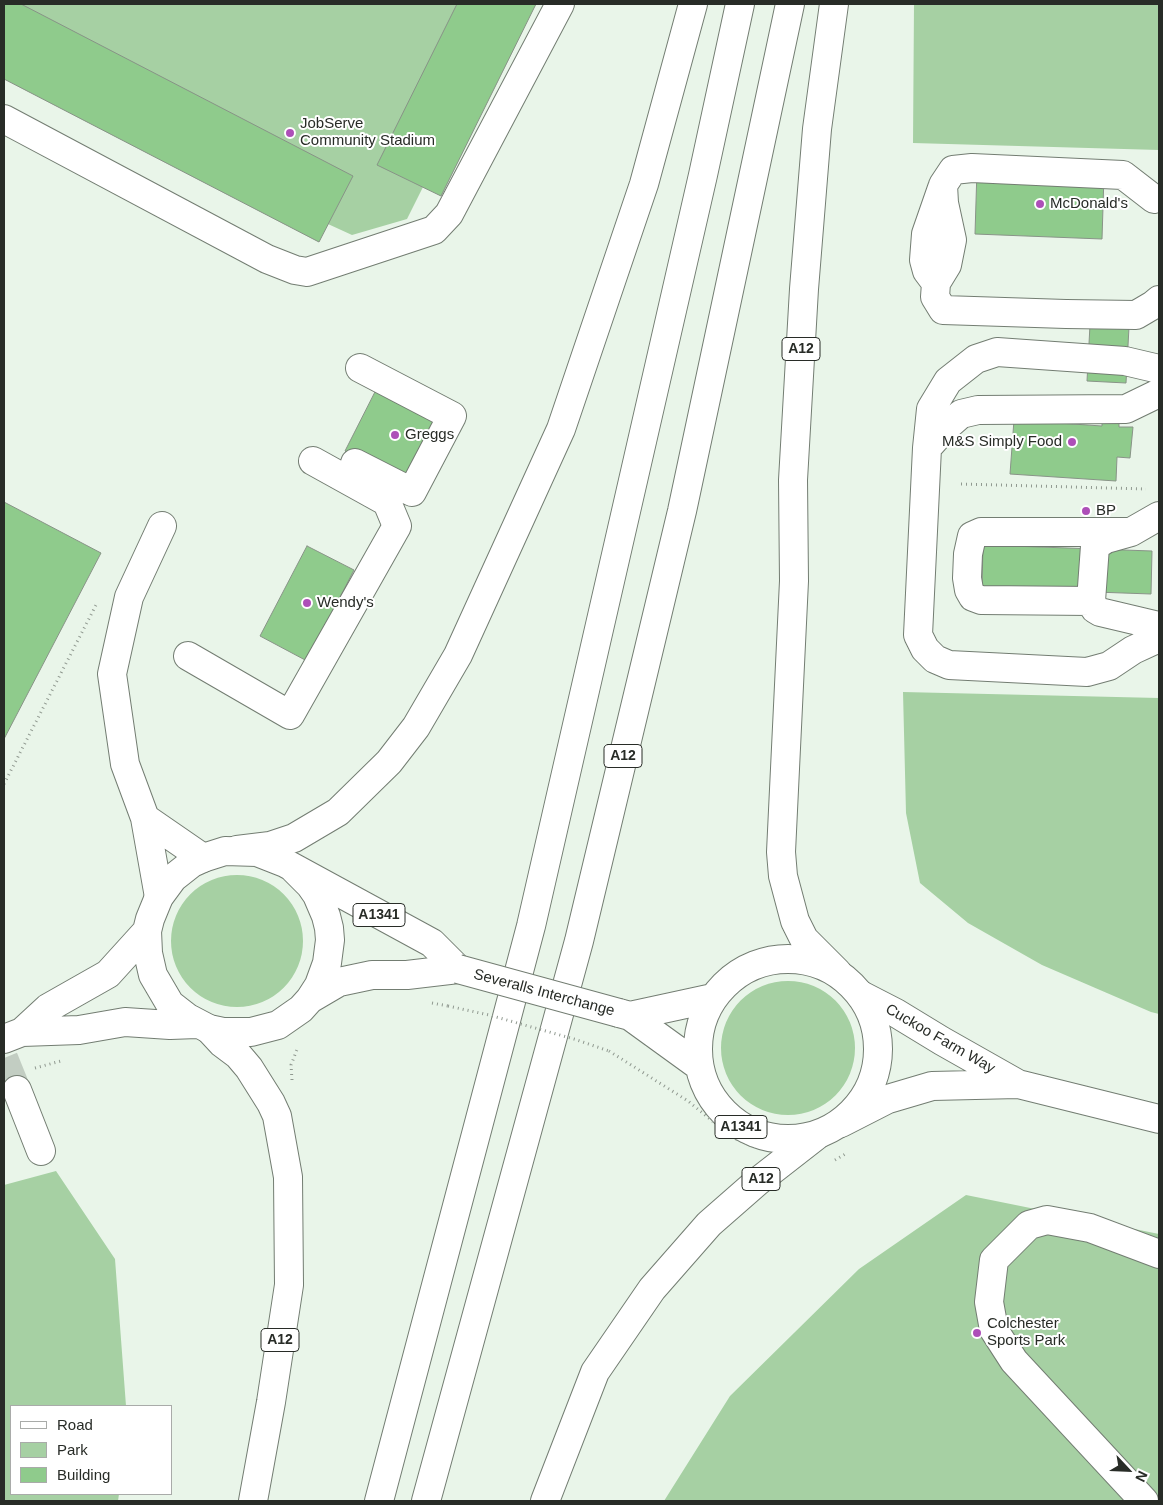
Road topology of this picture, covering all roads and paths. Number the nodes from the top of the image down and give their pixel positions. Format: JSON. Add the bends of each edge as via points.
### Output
{"nodes":[{"id":1,"x":560,"y":4,"type":"edge"},
{"id":2,"x":693,"y":4,"type":"edge"},
{"id":3,"x":740,"y":4,"type":"edge"},
{"id":4,"x":790,"y":4,"type":"edge"},
{"id":5,"x":834,"y":4,"type":"edge"},
{"id":6,"x":4,"y":119,"type":"edge"},
{"id":7,"x":1154,"y":199,"type":"dead end"},
{"id":8,"x":1159,"y":300,"type":"edge"},
{"id":9,"x":360,"y":368,"type":"dead end"},
{"id":10,"x":1159,"y":369,"type":"edge"},
{"id":11,"x":1159,"y":393,"type":"edge"},
{"id":12,"x":927,"y":448,"type":"junction"},
{"id":13,"x":961,"y":484,"type":"dead end"},
{"id":14,"x":1149,"y":490,"type":"dead end"},
{"id":15,"x":1159,"y":516,"type":"edge"},
{"id":16,"x":162,"y":526,"type":"dead end"},
{"id":17,"x":1131,"y":532,"type":"junction"},
{"id":18,"x":129,"y":597,"type":"junction"},
{"id":19,"x":1091,"y":602,"type":"junction"},
{"id":20,"x":1159,"y":626,"type":"edge"},
{"id":21,"x":1159,"y":638,"type":"edge"},
{"id":22,"x":188,"y":656,"type":"dead end"},
{"id":23,"x":4,"y":784,"type":"edge"},
{"id":24,"x":145,"y":818,"type":"junction"},
{"id":25,"x":237,"y":850,"type":"junction"},
{"id":26,"x":202,"y":858,"type":"junction"},
{"id":27,"x":294,"y":869,"type":"junction"},
{"id":28,"x":159,"y":896,"type":"junction"},
{"id":29,"x":147,"y":930,"type":"junction"},
{"id":30,"x":458,"y":969,"type":"junction"},
{"id":31,"x":837,"y":972,"type":"junction"},
{"id":32,"x":861,"y":995,"type":"junction"},
{"id":33,"x":310,"y":998,"type":"junction"},
{"id":34,"x":713,"y":998,"type":"junction"},
{"id":35,"x":430,"y":1003,"type":"dead end"},
{"id":36,"x":625,"y":1014,"type":"junction"},
{"id":37,"x":203,"y":1026,"type":"junction"},
{"id":38,"x":13,"y":1036,"type":"edge"},
{"id":39,"x":299,"y":1044,"type":"dead end"},
{"id":40,"x":70,"y":1059,"type":"dead end"},
{"id":41,"x":698,"y":1066,"type":"junction"},
{"id":42,"x":24,"y":1079,"type":"joint"},
{"id":43,"x":1018,"y":1084,"type":"junction"},
{"id":44,"x":292,"y":1088,"type":"dead end"},
{"id":45,"x":1159,"y":1119,"type":"edge"},
{"id":46,"x":841,"y":1123,"type":"junction"},
{"id":47,"x":816,"y":1136,"type":"junction"},
{"id":48,"x":761,"y":1149,"type":"dead end"},
{"id":49,"x":851,"y":1150,"type":"dead end"},
{"id":50,"x":41,"y":1151,"type":"dead end"},
{"id":51,"x":835,"y":1160,"type":"dead end"},
{"id":52,"x":1159,"y":1254,"type":"edge"},
{"id":53,"x":252,"y":1501,"type":"edge"},
{"id":54,"x":380,"y":1501,"type":"edge"},
{"id":55,"x":426,"y":1501,"type":"edge"},
{"id":56,"x":545,"y":1501,"type":"edge"},
{"id":57,"x":1144,"y":1501,"type":"edge"}],
"edges":[{"from":1,"to":6,"type":"main road","via":[[449,214],[434,230],[307,272],[267,259]]},
{"from":2,"to":25,"type":"main road","via":[[644,184],[561,429],[458,656],[400,748],[338,812],[294,838],[270,846]]},
{"from":3,"to":54,"type":"main road","via":[[531,926]]},
{"from":4,"to":55,"type":"main road","number":"A12","via":[[682,511],[581,932]]},
{"from":5,"to":31,"type":"main road","number":"A12","via":[[817,129],[804,299],[793,480],[794,581],[781,852],[783,876],[795,921],[804,939]]},
{"from":7,"to":8,"type":"main road","via":[[1123,175],[972,168],[953,170],[943,185],[952,240],[947,265],[936,283],[935,297],[943,310],[1136,315]]},
{"from":9,"to":22,"type":"main road","via":[[452,416],[412,492],[317,453],[387,502],[397,526],[290,715]]},
{"from":10,"to":12,"type":"main road","via":[[1125,361],[997,352],[976,359],[948,380],[931,409]]},
{"from":11,"to":12,"type":"main road","via":[[1126,409],[978,410],[961,414]]},
{"from":12,"to":21,"type":"main road","via":[[918,635],[935,659],[949,665],[1087,672],[1109,666]]},
{"from":13,"to":14,"type":"path"},
{"from":15,"to":17,"type":"main road"},
{"from":16,"to":18,"type":"main road"},
{"from":17,"to":19,"type":"main road","via":[[1106,539],[1095,546]]},
{"from":17,"to":19,"type":"main road","via":[[981,532],[972,536],[967,578],[973,596],[981,600]]},
{"from":18,"to":23,"type":"path","via":[[103,590]]},
{"from":18,"to":24,"type":"main road","via":[[112,674],[125,764]]},
{"from":19,"to":20,"type":"main road","via":[[1100,612]]},
{"from":24,"to":26,"type":"main road"},
{"from":24,"to":28,"type":"main road"},
{"from":25,"to":26,"type":"main road","name":"Severalls Interchange","number":"A1341"},
{"from":25,"to":27,"type":"main road","name":"Severalls Interchange","number":"A1341","via":[[267,855]]},
{"from":26,"to":28,"type":"main road","name":"Severalls Interchange","number":"A1341","via":[[173,878]]},
{"from":27,"to":30,"type":"main road","name":"Severalls Interchange","number":"A1341","via":[[432,943]]},
{"from":27,"to":33,"type":"main road","name":"Severalls Interchange","number":"A1341","via":[[317,895],[329,928],[327,963]]},
{"from":28,"to":29,"type":"main road","name":"Severalls Interchange","number":"A1341"},
{"from":29,"to":37,"type":"main road","name":"Severalls Interchange","number":"A1341","via":[[150,964],[158,985],[170,1004]]},
{"from":29,"to":38,"type":"main road","number":"A1341","via":[[108,974],[48,1008]]},
{"from":30,"to":33,"type":"main road","name":"Severalls Interchange","number":"A1341","via":[[372,975],[339,982]]},
{"from":30,"to":36,"type":"main road","name":"Severalls Interchange","number":"A1341","bridge":true},
{"from":31,"to":32,"type":"main road","number":"A1341"},
{"from":31,"to":34,"type":"main road","number":"A1341","via":[[811,961],[784,958],[756,964],[732,978]]},
{"from":32,"to":43,"type":"main road","name":"Cuckoo Farm Way"},
{"from":32,"to":46,"type":"main road","number":"A1341","via":[[876,1027],[878,1063],[866,1097]]},
{"from":33,"to":37,"type":"main road","name":"Severalls Interchange","number":"A1341","via":[[290,1017],[264,1030],[236,1033]]},
{"from":34,"to":36,"type":"main road","name":"Severalls Interchange","number":"A1341"},
{"from":34,"to":41,"type":"main road","number":"A1341","via":[[699,1030]]},
{"from":35,"to":48,"type":"path","bridge":true,"via":[[489,1015],[609,1051],[688,1101],[733,1138]]},
{"from":36,"to":41,"type":"main road","name":"Severalls Interchange","number":"A1341"},
{"from":37,"to":38,"type":"main road","number":"A1341","via":[[125,1022]]},
{"from":37,"to":53,"type":"main road","number":"A12","via":[[238,1055],[271,1103],[277,1116],[288,1177],[289,1285]]},
{"from":39,"to":44,"type":"path","via":[[291,1065]]},
{"from":40,"to":42,"type":"path"},
{"from":41,"to":47,"type":"main road","number":"A1341","via":[[715,1103],[738,1126],[761,1136],[788,1140]]},
{"from":42,"to":50,"type":"main road"},
{"from":43,"to":45,"type":"main road","name":"Cuckoo Farm Way"},
{"from":43,"to":46,"type":"main road","name":"Cuckoo Farm Way","via":[[932,1086],[888,1099]]},
{"from":46,"to":47,"type":"main road","number":"A1341"},
{"from":47,"to":56,"type":"main road","number":"A12","via":[[709,1224],[652,1289],[595,1372]]},
{"from":49,"to":51,"type":"path"},
{"from":52,"to":57,"type":"main road","via":[[1090,1228],[1047,1220],[1029,1225],[994,1260],[989,1302],[994,1330],[1014,1362]]}]}
